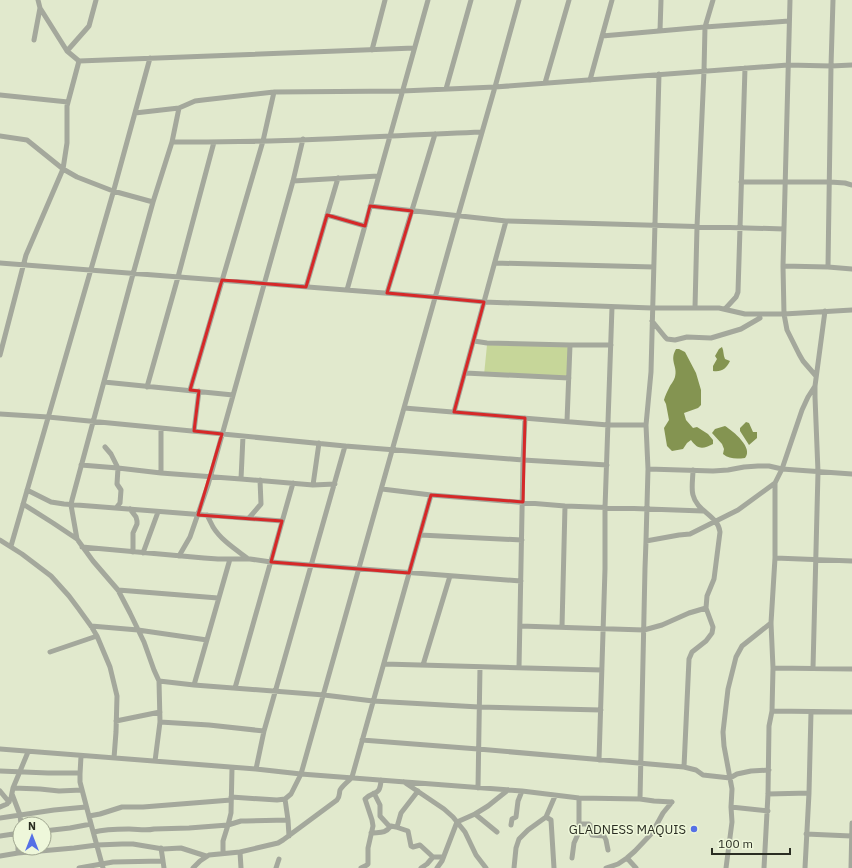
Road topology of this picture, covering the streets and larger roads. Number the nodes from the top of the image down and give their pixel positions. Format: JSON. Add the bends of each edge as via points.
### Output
{"nodes":[{"id":1,"x":38,"y":0,"type":"edge"},
{"id":2,"x":96,"y":0,"type":"edge"},
{"id":3,"x":385,"y":0,"type":"edge"},
{"id":4,"x":428,"y":0,"type":"edge"},
{"id":5,"x":471,"y":0,"type":"edge"},
{"id":6,"x":519,"y":0,"type":"edge"},
{"id":7,"x":568,"y":0,"type":"edge"},
{"id":8,"x":612,"y":0,"type":"edge"},
{"id":9,"x":661,"y":0,"type":"edge"},
{"id":10,"x":713,"y":0,"type":"edge"},
{"id":11,"x":790,"y":0,"type":"edge"},
{"id":12,"x":833,"y":0,"type":"edge"},
{"id":13,"x":40,"y":8,"type":"junction"},
{"id":14,"x":789,"y":21,"type":"junction"},
{"id":15,"x":705,"y":27,"type":"junction"},
{"id":16,"x":660,"y":31,"type":"junction"},
{"id":17,"x":602,"y":36,"type":"junction"},
{"id":18,"x":34,"y":40,"type":"dead end"},
{"id":19,"x":414,"y":48,"type":"junction"},
{"id":20,"x":67,"y":50,"type":"junction"},
{"id":21,"x":372,"y":50,"type":"junction"},
{"id":22,"x":150,"y":58,"type":"junction"},
{"id":23,"x":79,"y":61,"type":"junction"},
{"id":24,"x":788,"y":65,"type":"junction"},
{"id":25,"x":852,"y":65,"type":"edge"},
{"id":26,"x":831,"y":66,"type":"junction"},
{"id":27,"x":745,"y":68,"type":"junction"},
{"id":28,"x":704,"y":71,"type":"junction"},
{"id":29,"x":659,"y":74,"type":"junction"},
{"id":30,"x":590,"y":80,"type":"junction"},
{"id":31,"x":546,"y":83,"type":"junction"},
{"id":32,"x":495,"y":87,"type":"junction"},
{"id":33,"x":446,"y":89,"type":"junction"},
{"id":34,"x":402,"y":91,"type":"junction"},
{"id":35,"x":274,"y":92,"type":"junction"},
{"id":36,"x":0,"y":95,"type":"edge"},
{"id":37,"x":68,"y":102,"type":"junction"},
{"id":38,"x":179,"y":108,"type":"junction"},
{"id":39,"x":135,"y":113,"type":"junction"},
{"id":40,"x":482,"y":132,"type":"junction"},
{"id":41,"x":435,"y":134,"type":"junction"},
{"id":42,"x":0,"y":136,"type":"edge"},
{"id":43,"x":389,"y":136,"type":"junction"},
{"id":44,"x":303,"y":139,"type":"junction"},
{"id":45,"x":263,"y":141,"type":"junction"},
{"id":46,"x":172,"y":142,"type":"junction"},
{"id":47,"x":214,"y":142,"type":"junction"},
{"id":48,"x":63,"y":169,"type":"junction"},
{"id":49,"x":378,"y":176,"type":"junction"},
{"id":50,"x":338,"y":178,"type":"junction"},
{"id":51,"x":293,"y":181,"type":"junction"},
{"id":52,"x":741,"y":182,"type":"junction"},
{"id":53,"x":786,"y":182,"type":"junction"},
{"id":54,"x":830,"y":182,"type":"junction"},
{"id":55,"x":852,"y":185,"type":"edge"},
{"id":56,"x":113,"y":191,"type":"junction"},
{"id":57,"x":153,"y":202,"type":"junction"},
{"id":58,"x":370,"y":206,"type":"junction"},
{"id":59,"x":412,"y":211,"type":"junction"},
{"id":60,"x":327,"y":215,"type":"junction"},
{"id":61,"x":458,"y":216,"type":"junction"},
{"id":62,"x":506,"y":221,"type":"junction"},
{"id":63,"x":655,"y":225,"type":"junction"},
{"id":64,"x":364,"y":226,"type":"junction"},
{"id":65,"x":697,"y":227,"type":"junction"},
{"id":66,"x":739,"y":228,"type":"junction"},
{"id":67,"x":784,"y":229,"type":"junction"},
{"id":68,"x":0,"y":263,"type":"edge"},
{"id":69,"x":495,"y":263,"type":"junction"},
{"id":70,"x":24,"y":265,"type":"junction"},
{"id":71,"x":783,"y":266,"type":"junction"},
{"id":72,"x":654,"y":267,"type":"junction"},
{"id":73,"x":828,"y":267,"type":"junction"},
{"id":74,"x":852,"y":269,"type":"edge"},
{"id":75,"x":90,"y":270,"type":"junction"},
{"id":76,"x":133,"y":274,"type":"junction"},
{"id":77,"x":178,"y":277,"type":"junction"},
{"id":78,"x":222,"y":280,"type":"junction"},
{"id":79,"x":265,"y":284,"type":"junction"},
{"id":80,"x":306,"y":287,"type":"junction"},
{"id":81,"x":347,"y":290,"type":"junction"},
{"id":82,"x":387,"y":293,"type":"junction"},
{"id":83,"x":435,"y":297,"type":"junction"},
{"id":84,"x":484,"y":302,"type":"junction"},
{"id":85,"x":612,"y":307,"type":"junction"},
{"id":86,"x":652,"y":308,"type":"junction"},
{"id":87,"x":695,"y":308,"type":"junction"},
{"id":88,"x":725,"y":309,"type":"junction"},
{"id":89,"x":852,"y":310,"type":"edge"},
{"id":90,"x":825,"y":311,"type":"junction"},
{"id":91,"x":784,"y":314,"type":"junction"},
{"id":92,"x":760,"y":318,"type":"dead end"},
{"id":93,"x":652,"y":320,"type":"junction"},
{"id":94,"x":474,"y":341,"type":"junction"},
{"id":95,"x":611,"y":344,"type":"junction"},
{"id":96,"x":570,"y":345,"type":"junction"},
{"id":97,"x":0,"y":355,"type":"edge"},
{"id":98,"x":465,"y":373,"type":"junction"},
{"id":99,"x":816,"y":376,"type":"junction"},
{"id":100,"x":569,"y":378,"type":"junction"},
{"id":101,"x":104,"y":382,"type":"junction"},
{"id":102,"x":815,"y":386,"type":"junction"},
{"id":103,"x":147,"y":387,"type":"junction"},
{"id":104,"x":190,"y":390,"type":"junction"},
{"id":105,"x":199,"y":391,"type":"junction"},
{"id":106,"x":233,"y":395,"type":"junction"},
{"id":107,"x":404,"y":408,"type":"junction"},
{"id":108,"x":454,"y":412,"type":"junction"},
{"id":109,"x":0,"y":414,"type":"edge"},
{"id":110,"x":48,"y":417,"type":"junction"},
{"id":111,"x":525,"y":418,"type":"junction"},
{"id":112,"x":567,"y":421,"type":"junction"},
{"id":113,"x":93,"y":422,"type":"junction"},
{"id":114,"x":608,"y":425,"type":"junction"},
{"id":115,"x":646,"y":425,"type":"junction"},
{"id":116,"x":161,"y":429,"type":"junction"},
{"id":117,"x":194,"y":431,"type":"junction"},
{"id":118,"x":222,"y":434,"type":"junction"},
{"id":119,"x":243,"y":436,"type":"junction"},
{"id":120,"x":319,"y":443,"type":"junction"},
{"id":121,"x":345,"y":446,"type":"junction"},
{"id":122,"x":105,"y":447,"type":"dead end"},
{"id":123,"x":392,"y":450,"type":"junction"},
{"id":124,"x":523,"y":460,"type":"junction"},
{"id":125,"x":81,"y":465,"type":"junction"},
{"id":126,"x":607,"y":466,"type":"junction"},
{"id":127,"x":118,"y":468,"type":"junction"},
{"id":128,"x":648,"y":469,"type":"junction"},
{"id":129,"x":782,"y":469,"type":"junction"},
{"id":130,"x":693,"y":470,"type":"junction"},
{"id":131,"x":818,"y":472,"type":"junction"},
{"id":132,"x":161,"y":473,"type":"junction"},
{"id":133,"x":852,"y":474,"type":"edge"},
{"id":134,"x":210,"y":477,"type":"junction"},
{"id":135,"x":241,"y":478,"type":"junction"},
{"id":136,"x":260,"y":480,"type":"junction"},
{"id":137,"x":293,"y":483,"type":"junction"},
{"id":138,"x":775,"y":483,"type":"junction"},
{"id":139,"x":335,"y":484,"type":"junction"},
{"id":140,"x":313,"y":485,"type":"junction"},
{"id":141,"x":382,"y":488,"type":"junction"},
{"id":142,"x":27,"y":490,"type":"junction"},
{"id":143,"x":431,"y":495,"type":"junction"},
{"id":144,"x":523,"y":502,"type":"junction"},
{"id":145,"x":23,"y":504,"type":"junction"},
{"id":146,"x":71,"y":505,"type":"junction"},
{"id":147,"x":565,"y":506,"type":"junction"},
{"id":148,"x":116,"y":508,"type":"junction"},
{"id":149,"x":605,"y":508,"type":"junction"},
{"id":150,"x":130,"y":509,"type":"junction"},
{"id":151,"x":647,"y":509,"type":"junction"},
{"id":152,"x":703,"y":511,"type":"junction"},
{"id":153,"x":158,"y":512,"type":"junction"},
{"id":154,"x":198,"y":514,"type":"junction"},
{"id":155,"x":206,"y":515,"type":"junction"},
{"id":156,"x":249,"y":518,"type":"junction"},
{"id":157,"x":282,"y":521,"type":"junction"},
{"id":158,"x":716,"y":521,"type":"junction"},
{"id":159,"x":420,"y":535,"type":"junction"},
{"id":160,"x":77,"y":539,"type":"junction"},
{"id":161,"x":0,"y":540,"type":"edge"},
{"id":162,"x":522,"y":540,"type":"junction"},
{"id":163,"x":646,"y":542,"type":"junction"},
{"id":164,"x":11,"y":546,"type":"junction"},
{"id":165,"x":82,"y":547,"type":"junction"},
{"id":166,"x":133,"y":552,"type":"junction"},
{"id":167,"x":143,"y":552,"type":"junction"},
{"id":168,"x":179,"y":556,"type":"junction"},
{"id":169,"x":775,"y":558,"type":"junction"},
{"id":170,"x":230,"y":559,"type":"junction"},
{"id":171,"x":248,"y":559,"type":"junction"},
{"id":172,"x":816,"y":560,"type":"junction"},
{"id":173,"x":852,"y":561,"type":"edge"},
{"id":174,"x":271,"y":562,"type":"junction"},
{"id":175,"x":311,"y":565,"type":"junction"},
{"id":176,"x":359,"y":569,"type":"junction"},
{"id":177,"x":409,"y":573,"type":"junction"},
{"id":178,"x":450,"y":576,"type":"junction"},
{"id":179,"x":521,"y":581,"type":"junction"},
{"id":180,"x":118,"y":590,"type":"junction"},
{"id":181,"x":218,"y":598,"type":"junction"},
{"id":182,"x":706,"y":608,"type":"junction"},
{"id":183,"x":771,"y":623,"type":"junction"},
{"id":184,"x":91,"y":626,"type":"junction"},
{"id":185,"x":520,"y":626,"type":"junction"},
{"id":186,"x":562,"y":627,"type":"junction"},
{"id":187,"x":603,"y":629,"type":"junction"},
{"id":188,"x":138,"y":630,"type":"junction"},
{"id":189,"x":644,"y":630,"type":"junction"},
{"id":190,"x":96,"y":636,"type":"junction"},
{"id":191,"x":206,"y":640,"type":"junction"},
{"id":192,"x":50,"y":652,"type":"dead end"},
{"id":193,"x":384,"y":664,"type":"junction"},
{"id":194,"x":423,"y":665,"type":"junction"},
{"id":195,"x":480,"y":667,"type":"junction"},
{"id":196,"x":519,"y":668,"type":"junction"},
{"id":197,"x":772,"y":668,"type":"junction"},
{"id":198,"x":813,"y":668,"type":"junction"},
{"id":199,"x":852,"y":669,"type":"edge"},
{"id":200,"x":602,"y":670,"type":"junction"},
{"id":201,"x":159,"y":681,"type":"junction"},
{"id":202,"x":194,"y":685,"type":"junction"},
{"id":203,"x":235,"y":688,"type":"junction"},
{"id":204,"x":276,"y":692,"type":"junction"},
{"id":205,"x":324,"y":695,"type":"junction"},
{"id":206,"x":373,"y":701,"type":"junction"},
{"id":207,"x":479,"y":707,"type":"junction"},
{"id":208,"x":601,"y":710,"type":"junction"},
{"id":209,"x":772,"y":711,"type":"junction"},
{"id":210,"x":160,"y":712,"type":"junction"},
{"id":211,"x":811,"y":712,"type":"junction"},
{"id":212,"x":852,"y":712,"type":"edge"},
{"id":213,"x":116,"y":721,"type":"junction"},
{"id":214,"x":160,"y":722,"type":"junction"},
{"id":215,"x":264,"y":731,"type":"junction"},
{"id":216,"x":362,"y":740,"type":"junction"},
{"id":217,"x":478,"y":749,"type":"junction"},
{"id":218,"x":0,"y":750,"type":"edge"},
{"id":219,"x":28,"y":752,"type":"junction"},
{"id":220,"x":81,"y":756,"type":"junction"},
{"id":221,"x":114,"y":758,"type":"junction"},
{"id":222,"x":599,"y":760,"type":"junction"},
{"id":223,"x":155,"y":761,"type":"junction"},
{"id":224,"x":641,"y":763,"type":"junction"},
{"id":225,"x":684,"y":767,"type":"junction"},
{"id":226,"x":232,"y":768,"type":"junction"},
{"id":227,"x":256,"y":769,"type":"junction"},
{"id":228,"x":769,"y":770,"type":"junction"},
{"id":229,"x":0,"y":771,"type":"edge"},
{"id":230,"x":20,"y":772,"type":"junction"},
{"id":231,"x":80,"y":773,"type":"junction"},
{"id":232,"x":301,"y":774,"type":"junction"},
{"id":233,"x":352,"y":778,"type":"junction"},
{"id":234,"x":730,"y":778,"type":"junction"},
{"id":235,"x":381,"y":780,"type":"junction"},
{"id":236,"x":404,"y":782,"type":"junction"},
{"id":237,"x":478,"y":788,"type":"junction"},
{"id":238,"x":82,"y":790,"type":"junction"},
{"id":239,"x":508,"y":790,"type":"junction"},
{"id":240,"x":0,"y":791,"type":"edge"},
{"id":241,"x":13,"y":791,"type":"junction"},
{"id":242,"x":418,"y":791,"type":"junction"},
{"id":243,"x":522,"y":791,"type":"junction"},
{"id":244,"x":374,"y":793,"type":"junction"},
{"id":245,"x":809,"y":793,"type":"junction"},
{"id":246,"x":768,"y":794,"type":"junction"},
{"id":247,"x":555,"y":796,"type":"junction"},
{"id":248,"x":231,"y":798,"type":"junction"},
{"id":249,"x":579,"y":798,"type":"junction"},
{"id":250,"x":285,"y":799,"type":"junction"},
{"id":251,"x":640,"y":799,"type":"junction"},
{"id":252,"x":9,"y":802,"type":"junction"},
{"id":253,"x":0,"y":807,"type":"edge"},
{"id":254,"x":86,"y":807,"type":"junction"},
{"id":255,"x":731,"y":807,"type":"junction"},
{"id":256,"x":768,"y":811,"type":"junction"},
{"id":257,"x":475,"y":814,"type":"junction"},
{"id":258,"x":20,"y":815,"type":"junction"},
{"id":259,"x":89,"y":816,"type":"junction"},
{"id":260,"x":546,"y":817,"type":"junction"},
{"id":261,"x":0,"y":818,"type":"edge"},
{"id":262,"x":288,"y":820,"type":"junction"},
{"id":263,"x":457,"y":822,"type":"junction"},
{"id":264,"x":852,"y":823,"type":"edge"},
{"id":265,"x":91,"y":824,"type":"junction"},
{"id":266,"x":579,"y":824,"type":"junction"},
{"id":267,"x":228,"y":825,"type":"junction"},
{"id":268,"x":512,"y":825,"type":"dead end"},
{"id":269,"x":390,"y":827,"type":"junction"},
{"id":270,"x":397,"y":827,"type":"junction"},
{"id":271,"x":52,"y":830,"type":"edge"},
{"id":272,"x":94,"y":832,"type":"junction"},
{"id":273,"x":497,"y":832,"type":"dead end"},
{"id":274,"x":371,"y":833,"type":"junction"},
{"id":275,"x":12,"y":834,"type":"edge"},
{"id":276,"x":806,"y":834,"type":"junction"},
{"id":277,"x":0,"y":836,"type":"edge"},
{"id":278,"x":289,"y":836,"type":"junction"},
{"id":279,"x":851,"y":836,"type":"edge"},
{"id":280,"x":97,"y":845,"type":"junction"},
{"id":281,"x":161,"y":848,"type":"junction"},
{"id":282,"x":52,"y":850,"type":"edge"},
{"id":283,"x":608,"y":850,"type":"dead end"},
{"id":284,"x":240,"y":852,"type":"junction"},
{"id":285,"x":223,"y":853,"type":"junction"},
{"id":286,"x":12,"y":854,"type":"edge"},
{"id":287,"x":0,"y":856,"type":"edge"},
{"id":288,"x":206,"y":856,"type":"junction"},
{"id":289,"x":433,"y":857,"type":"junction"},
{"id":290,"x":443,"y":857,"type":"junction"},
{"id":291,"x":572,"y":858,"type":"dead end"},
{"id":292,"x":627,"y":858,"type":"junction"},
{"id":293,"x":279,"y":859,"type":"dead end"},
{"id":294,"x":163,"y":861,"type":"junction"},
{"id":295,"x":103,"y":866,"type":"edge"},
{"id":296,"x":618,"y":866,"type":"edge"},
{"id":297,"x":79,"y":868,"type":"edge"},
{"id":298,"x":164,"y":868,"type":"edge"},
{"id":299,"x":193,"y":868,"type":"edge"},
{"id":300,"x":241,"y":868,"type":"edge"},
{"id":301,"x":276,"y":868,"type":"edge"},
{"id":302,"x":361,"y":868,"type":"edge"},
{"id":303,"x":421,"y":868,"type":"edge"},
{"id":304,"x":437,"y":868,"type":"edge"},
{"id":305,"x":486,"y":868,"type":"edge"},
{"id":306,"x":514,"y":868,"type":"edge"},
{"id":307,"x":554,"y":868,"type":"edge"},
{"id":308,"x":606,"y":868,"type":"edge"},
{"id":309,"x":636,"y":868,"type":"edge"},
{"id":310,"x":726,"y":868,"type":"edge"},
{"id":311,"x":764,"y":868,"type":"edge"},
{"id":312,"x":805,"y":868,"type":"edge"},
{"id":313,"x":851,"y":868,"type":"edge"}],
"edges":[{"from":1,"to":13,"type":"street"},
{"from":2,"to":20,"type":"street","via":[[89,26]]},
{"from":3,"to":21,"type":"street"},
{"from":4,"to":19,"type":"street"},
{"from":5,"to":33,"type":"street"},
{"from":6,"to":32,"type":"street"},
{"from":7,"to":31,"type":"street"},
{"from":8,"to":17,"type":"street"},
{"from":9,"to":16,"type":"street"},
{"from":10,"to":15,"type":"street"},
{"from":11,"to":14,"type":"street"},
{"from":12,"to":26,"type":"street"},
{"from":13,"to":18,"type":"street"},
{"from":13,"to":20,"type":"street"},
{"from":14,"to":15,"type":"street"},
{"from":14,"to":24,"type":"street"},
{"from":15,"to":16,"type":"street"},
{"from":15,"to":28,"type":"street"},
{"from":16,"to":17,"type":"street"},
{"from":17,"to":30,"type":"street"},
{"from":19,"to":21,"type":"street"},
{"from":19,"to":34,"type":"street"},
{"from":20,"to":23,"type":"street"},
{"from":21,"to":22,"type":"street"},
{"from":22,"to":23,"type":"street"},
{"from":22,"to":39,"type":"street"},
{"from":23,"to":37,"type":"street"},
{"from":24,"to":26,"type":"street"},
{"from":24,"to":27,"type":"street"},
{"from":24,"to":53,"type":"street"},
{"from":25,"to":26,"type":"street"},
{"from":26,"to":54,"type":"street"},
{"from":27,"to":28,"type":"street"},
{"from":27,"to":52,"type":"street"},
{"from":28,"to":29,"type":"street"},
{"from":28,"to":65,"type":"street"},
{"from":29,"to":30,"type":"street"},
{"from":29,"to":63,"type":"street"},
{"from":30,"to":31,"type":"street"},
{"from":31,"to":32,"type":"street"},
{"from":32,"to":33,"type":"street"},
{"from":32,"to":40,"type":"street"},
{"from":33,"to":34,"type":"street"},
{"from":34,"to":35,"type":"street"},
{"from":34,"to":43,"type":"street"},
{"from":35,"to":38,"type":"street","via":[[196,101]]},
{"from":35,"to":45,"type":"street"},
{"from":36,"to":37,"type":"street"},
{"from":37,"to":48,"type":"street","via":[[67,143]]},
{"from":38,"to":39,"type":"street"},
{"from":38,"to":46,"type":"street"},
{"from":39,"to":56,"type":"street"},
{"from":40,"to":41,"type":"street"},
{"from":40,"to":61,"type":"street"},
{"from":41,"to":43,"type":"street"},
{"from":41,"to":59,"type":"street"},
{"from":42,"to":48,"type":"street","via":[[27,140]]},
{"from":43,"to":44,"type":"street"},
{"from":43,"to":49,"type":"street"},
{"from":44,"to":45,"type":"street"},
{"from":44,"to":51,"type":"street"},
{"from":45,"to":47,"type":"street"},
{"from":45,"to":78,"type":"street"},
{"from":46,"to":47,"type":"street"},
{"from":46,"to":57,"type":"street"},
{"from":47,"to":77,"type":"street"},
{"from":48,"to":56,"type":"street"},
{"from":48,"to":70,"type":"street","via":[[26,254]]},
{"from":49,"to":50,"type":"street"},
{"from":49,"to":58,"type":"street"},
{"from":50,"to":51,"type":"street"},
{"from":50,"to":60,"type":"street"},
{"from":51,"to":79,"type":"street"},
{"from":52,"to":53,"type":"street"},
{"from":52,"to":66,"type":"street"},
{"from":53,"to":54,"type":"street"},
{"from":53,"to":67,"type":"street"},
{"from":54,"to":55,"type":"street"},
{"from":54,"to":73,"type":"street"},
{"from":56,"to":57,"type":"street"},
{"from":56,"to":75,"type":"street"},
{"from":57,"to":76,"type":"street"},
{"from":58,"to":59,"type":"street"},
{"from":58,"to":64,"type":"street"},
{"from":59,"to":61,"type":"street"},
{"from":59,"to":82,"type":"street"},
{"from":60,"to":64,"type":"street"},
{"from":60,"to":80,"type":"street"},
{"from":61,"to":62,"type":"street"},
{"from":61,"to":83,"type":"street"},
{"from":62,"to":63,"type":"street"},
{"from":62,"to":69,"type":"street"},
{"from":63,"to":65,"type":"street"},
{"from":63,"to":72,"type":"street"},
{"from":64,"to":81,"type":"street"},
{"from":65,"to":66,"type":"street"},
{"from":65,"to":87,"type":"street"},
{"from":66,"to":67,"type":"street"},
{"from":66,"to":88,"type":"street","via":[[738,292]]},
{"from":67,"to":71,"type":"street"},
{"from":68,"to":70,"type":"street"},
{"from":69,"to":72,"type":"street"},
{"from":69,"to":84,"type":"street"},
{"from":70,"to":75,"type":"street"},
{"from":70,"to":97,"type":"street"},
{"from":71,"to":73,"type":"street"},
{"from":71,"to":91,"type":"street"},
{"from":72,"to":86,"type":"street"},
{"from":73,"to":74,"type":"street"},
{"from":75,"to":76,"type":"street"},
{"from":75,"to":110,"type":"street"},
{"from":76,"to":77,"type":"street"},
{"from":76,"to":101,"type":"street"},
{"from":77,"to":78,"type":"street"},
{"from":77,"to":103,"type":"street"},
{"from":78,"to":79,"type":"street"},
{"from":78,"to":104,"type":"street"},
{"from":79,"to":80,"type":"street"},
{"from":79,"to":106,"type":"street"},
{"from":80,"to":81,"type":"street"},
{"from":81,"to":82,"type":"street"},
{"from":82,"to":83,"type":"street"},
{"from":83,"to":84,"type":"street"},
{"from":83,"to":107,"type":"street"},
{"from":84,"to":85,"type":"street"},
{"from":84,"to":94,"type":"street"},
{"from":85,"to":86,"type":"street"},
{"from":85,"to":95,"type":"street"},
{"from":86,"to":87,"type":"street"},
{"from":86,"to":93,"type":"street"},
{"from":87,"to":88,"type":"street"},
{"from":88,"to":91,"type":"street","via":[[745,314]]},
{"from":89,"to":90,"type":"street"},
{"from":90,"to":91,"type":"street"},
{"from":90,"to":99,"type":"street"},
{"from":91,"to":99,"type":"street","via":[[799,354]]},
{"from":92,"to":93,"type":"street","via":[[741,329],[711,338],[687,337],[675,340],[667,339]]},
{"from":93,"to":115,"type":"street"},
{"from":94,"to":96,"type":"street"},
{"from":94,"to":98,"type":"street"},
{"from":95,"to":96,"type":"street"},
{"from":95,"to":114,"type":"street"},
{"from":96,"to":100,"type":"street"},
{"from":98,"to":100,"type":"street"},
{"from":98,"to":108,"type":"street"},
{"from":99,"to":102,"type":"street"},
{"from":100,"to":112,"type":"street"},
{"from":101,"to":103,"type":"street"},
{"from":101,"to":113,"type":"street"},
{"from":102,"to":129,"type":"street","via":[[802,410]]},
{"from":102,"to":131,"type":"street"},
{"from":103,"to":104,"type":"street"},
{"from":104,"to":105,"type":"street"},
{"from":105,"to":106,"type":"street"},
{"from":105,"to":117,"type":"street"},
{"from":106,"to":118,"type":"street"},
{"from":107,"to":108,"type":"street"},
{"from":107,"to":123,"type":"street"},
{"from":108,"to":111,"type":"street"},
{"from":109,"to":110,"type":"street"},
{"from":110,"to":113,"type":"street"},
{"from":110,"to":142,"type":"street"},
{"from":111,"to":112,"type":"street"},
{"from":111,"to":124,"type":"street"},
{"from":112,"to":114,"type":"street"},
{"from":113,"to":116,"type":"street"},
{"from":113,"to":125,"type":"street"},
{"from":114,"to":115,"type":"street"},
{"from":114,"to":126,"type":"street"},
{"from":115,"to":128,"type":"street"},
{"from":116,"to":117,"type":"street"},
{"from":116,"to":132,"type":"street"},
{"from":117,"to":118,"type":"street"},
{"from":118,"to":119,"type":"street"},
{"from":118,"to":134,"type":"street"},
{"from":119,"to":120,"type":"street"},
{"from":119,"to":135,"type":"street"},
{"from":120,"to":121,"type":"street"},
{"from":120,"to":140,"type":"street"},
{"from":121,"to":123,"type":"street"},
{"from":121,"to":139,"type":"street"},
{"from":122,"to":127,"type":"street"},
{"from":123,"to":124,"type":"street"},
{"from":123,"to":141,"type":"street"},
{"from":124,"to":126,"type":"street"},
{"from":124,"to":144,"type":"street"},
{"from":125,"to":127,"type":"street"},
{"from":125,"to":146,"type":"street"},
{"from":126,"to":149,"type":"street"},
{"from":127,"to":132,"type":"street"},
{"from":127,"to":148,"type":"street","via":[[117,484],[121,490],[120,503]]},
{"from":128,"to":130,"type":"street"},
{"from":128,"to":151,"type":"street"},
{"from":129,"to":130,"type":"street","via":[[758,466],[713,471]]},
{"from":129,"to":131,"type":"street"},
{"from":129,"to":138,"type":"street"},
{"from":130,"to":152,"type":"street","via":[[692,495]]},
{"from":131,"to":133,"type":"street"},
{"from":131,"to":172,"type":"street"},
{"from":132,"to":134,"type":"street"},
{"from":134,"to":135,"type":"street"},
{"from":134,"to":154,"type":"street"},
{"from":135,"to":136,"type":"street"},
{"from":136,"to":137,"type":"street"},
{"from":136,"to":156,"type":"street","via":[[261,504]]},
{"from":137,"to":140,"type":"street"},
{"from":137,"to":157,"type":"street"},
{"from":138,"to":158,"type":"street","via":[[738,510]]},
{"from":138,"to":169,"type":"street"},
{"from":139,"to":140,"type":"street"},
{"from":139,"to":175,"type":"street"},
{"from":141,"to":143,"type":"street"},
{"from":141,"to":176,"type":"street"},
{"from":142,"to":145,"type":"street"},
{"from":142,"to":146,"type":"street","via":[[51,502]]},
{"from":143,"to":144,"type":"street"},
{"from":143,"to":159,"type":"street"},
{"from":144,"to":147,"type":"street"},
{"from":144,"to":162,"type":"street"},
{"from":145,"to":160,"type":"street"},
{"from":145,"to":164,"type":"street"},
{"from":146,"to":148,"type":"street"},
{"from":146,"to":160,"type":"street"},
{"from":147,"to":149,"type":"street"},
{"from":147,"to":186,"type":"street"},
{"from":148,"to":150,"type":"street"},
{"from":149,"to":151,"type":"street"},
{"from":149,"to":187,"type":"street"},
{"from":150,"to":153,"type":"street"},
{"from":150,"to":166,"type":"street","via":[[137,521],[133,533]]},
{"from":151,"to":152,"type":"street"},
{"from":151,"to":163,"type":"street"},
{"from":152,"to":158,"type":"street"},
{"from":153,"to":154,"type":"street"},
{"from":153,"to":167,"type":"street"},
{"from":154,"to":155,"type":"street"},
{"from":154,"to":168,"type":"street","via":[[190,537]]},
{"from":155,"to":156,"type":"street"},
{"from":155,"to":171,"type":"street","via":[[220,535]]},
{"from":156,"to":157,"type":"street"},
{"from":157,"to":174,"type":"street"},
{"from":158,"to":163,"type":"street","via":[[690,534]]},
{"from":158,"to":182,"type":"street","via":[[720,528],[719,546]]},
{"from":159,"to":162,"type":"street"},
{"from":159,"to":177,"type":"street"},
{"from":160,"to":165,"type":"street"},
{"from":161,"to":164,"type":"street"},
{"from":162,"to":179,"type":"street"},
{"from":163,"to":189,"type":"street"},
{"from":164,"to":184,"type":"street","via":[[51,576]]},
{"from":165,"to":166,"type":"street"},
{"from":165,"to":180,"type":"street"},
{"from":166,"to":167,"type":"street"},
{"from":167,"to":168,"type":"street"},
{"from":168,"to":170,"type":"street"},
{"from":169,"to":172,"type":"street"},
{"from":169,"to":183,"type":"street"},
{"from":170,"to":171,"type":"street"},
{"from":170,"to":181,"type":"street"},
{"from":171,"to":174,"type":"street"},
{"from":172,"to":173,"type":"street"},
{"from":172,"to":198,"type":"street"},
{"from":174,"to":175,"type":"street"},
{"from":174,"to":203,"type":"street"},
{"from":175,"to":176,"type":"street"},
{"from":175,"to":204,"type":"street"},
{"from":176,"to":177,"type":"street"},
{"from":176,"to":205,"type":"street"},
{"from":177,"to":178,"type":"street"},
{"from":177,"to":193,"type":"street"},
{"from":178,"to":179,"type":"street"},
{"from":178,"to":194,"type":"street"},
{"from":179,"to":185,"type":"street"},
{"from":180,"to":181,"type":"street"},
{"from":180,"to":188,"type":"street"},
{"from":181,"to":191,"type":"street"},
{"from":182,"to":189,"type":"street"},
{"from":182,"to":225,"type":"street","via":[[713,627],[712,633],[692,652],[689,659]]},
{"from":183,"to":197,"type":"street"},
{"from":183,"to":234,"type":"street","via":[[742,646],[736,657],[728,689],[723,732]]},
{"from":184,"to":188,"type":"street"},
{"from":184,"to":190,"type":"street"},
{"from":185,"to":186,"type":"street"},
{"from":185,"to":196,"type":"street"},
{"from":186,"to":187,"type":"street"},
{"from":187,"to":189,"type":"street"},
{"from":187,"to":200,"type":"street"},
{"from":188,"to":191,"type":"street"},
{"from":188,"to":201,"type":"street"},
{"from":189,"to":224,"type":"street"},
{"from":190,"to":192,"type":"street"},
{"from":190,"to":213,"type":"street","via":[[110,667],[117,696]]},
{"from":191,"to":202,"type":"street"},
{"from":193,"to":194,"type":"street"},
{"from":193,"to":206,"type":"street"},
{"from":194,"to":195,"type":"street"},
{"from":195,"to":196,"type":"street"},
{"from":195,"to":207,"type":"street"},
{"from":196,"to":200,"type":"street"},
{"from":197,"to":198,"type":"street"},
{"from":197,"to":209,"type":"street"},
{"from":198,"to":199,"type":"street"},
{"from":200,"to":208,"type":"street"},
{"from":201,"to":202,"type":"street"},
{"from":201,"to":210,"type":"street"},
{"from":202,"to":203,"type":"street"},
{"from":203,"to":204,"type":"street"},
{"from":204,"to":205,"type":"street"},
{"from":204,"to":215,"type":"street"},
{"from":205,"to":206,"type":"street"},
{"from":205,"to":232,"type":"street"},
{"from":206,"to":207,"type":"street"},
{"from":206,"to":216,"type":"street"},
{"from":207,"to":208,"type":"street"},
{"from":207,"to":217,"type":"street"},
{"from":208,"to":222,"type":"street"},
{"from":209,"to":211,"type":"street"},
{"from":209,"to":228,"type":"street"},
{"from":210,"to":213,"type":"street"},
{"from":210,"to":214,"type":"street"},
{"from":211,"to":212,"type":"street"},
{"from":211,"to":245,"type":"street"},
{"from":213,"to":221,"type":"street"},
{"from":214,"to":215,"type":"street"},
{"from":214,"to":223,"type":"street"},
{"from":215,"to":227,"type":"street"},
{"from":216,"to":217,"type":"street"},
{"from":216,"to":233,"type":"street"},
{"from":217,"to":222,"type":"street"},
{"from":217,"to":237,"type":"street"},
{"from":218,"to":219,"type":"street"},
{"from":219,"to":220,"type":"street"},
{"from":219,"to":230,"type":"street"},
{"from":220,"to":221,"type":"street"},
{"from":220,"to":231,"type":"street"},
{"from":221,"to":223,"type":"street"},
{"from":222,"to":224,"type":"street"},
{"from":223,"to":226,"type":"street"},
{"from":224,"to":225,"type":"street"},
{"from":224,"to":251,"type":"street"},
{"from":225,"to":234,"type":"street","via":[[703,775]]},
{"from":226,"to":227,"type":"street"},
{"from":226,"to":248,"type":"street"},
{"from":227,"to":232,"type":"street"},
{"from":228,"to":234,"type":"street","via":[[751,771]]},
{"from":228,"to":246,"type":"street"},
{"from":229,"to":230,"type":"street"},
{"from":230,"to":231,"type":"street"},
{"from":230,"to":241,"type":"street"},
{"from":231,"to":238,"type":"street"},
{"from":232,"to":233,"type":"street"},
{"from":232,"to":250,"type":"street"},
{"from":233,"to":235,"type":"street"},
{"from":233,"to":278,"type":"street","via":[[340,790],[337,800]]},
{"from":234,"to":255,"type":"street"},
{"from":235,"to":236,"type":"street"},
{"from":235,"to":244,"type":"street","via":[[381,788]]},
{"from":236,"to":237,"type":"street"},
{"from":236,"to":242,"type":"street"},
{"from":237,"to":239,"type":"street"},
{"from":238,"to":241,"type":"street"},
{"from":238,"to":254,"type":"street"},
{"from":239,"to":243,"type":"street"},
{"from":239,"to":257,"type":"street"},
{"from":240,"to":252,"type":"street"},
{"from":241,"to":252,"type":"street"},
{"from":241,"to":258,"type":"street"},
{"from":242,"to":263,"type":"street"},
{"from":242,"to":270,"type":"street","via":[[401,813]]},
{"from":243,"to":247,"type":"street"},
{"from":243,"to":268,"type":"street"},
{"from":244,"to":269,"type":"street","via":[[380,805],[380,816]]},
{"from":244,"to":274,"type":"street","via":[[365,799],[372,820]]},
{"from":245,"to":246,"type":"street"},
{"from":245,"to":276,"type":"street"},
{"from":246,"to":256,"type":"street"},
{"from":247,"to":249,"type":"street"},
{"from":247,"to":260,"type":"street"},
{"from":248,"to":250,"type":"street"},
{"from":248,"to":259,"type":"street","via":[[122,807]]},
{"from":248,"to":267,"type":"street"},
{"from":249,"to":251,"type":"street"},
{"from":249,"to":266,"type":"street"},
{"from":250,"to":262,"type":"street"},
{"from":251,"to":292,"type":"street","via":[[672,802],[652,833]]},
{"from":252,"to":253,"type":"street"},
{"from":254,"to":258,"type":"street"},
{"from":254,"to":259,"type":"street"},
{"from":255,"to":256,"type":"street"},
{"from":255,"to":310,"type":"street","via":[[732,822]]},
{"from":256,"to":311,"type":"street"},
{"from":257,"to":263,"type":"street"},
{"from":257,"to":273,"type":"street"},
{"from":258,"to":261,"type":"street"},
{"from":259,"to":265,"type":"street"},
{"from":260,"to":306,"type":"street","via":[[520,839],[516,848]]},
{"from":260,"to":307,"type":"street","via":[[551,820]]},
{"from":262,"to":267,"type":"street","via":[[240,821]]},
{"from":262,"to":278,"type":"street"},
{"from":263,"to":290,"type":"street"},
{"from":263,"to":305,"type":"street"},
{"from":264,"to":279,"type":"street"},
{"from":265,"to":271,"type":"street"},
{"from":265,"to":272,"type":"street"},
{"from":266,"to":283,"type":"street","via":[[590,825],[592,835],[604,836]]},
{"from":266,"to":291,"type":"street"},
{"from":267,"to":272,"type":"street","via":[[149,830],[113,829]]},
{"from":267,"to":285,"type":"street","via":[[223,841]]},
{"from":269,"to":270,"type":"street"},
{"from":269,"to":274,"type":"street","via":[[385,832]]},
{"from":270,"to":289,"type":"street","via":[[408,831],[411,846],[420,845]]},
{"from":272,"to":280,"type":"street"},
{"from":274,"to":302,"type":"street","via":[[368,864]]},
{"from":275,"to":277,"type":"street"},
{"from":276,"to":279,"type":"street"},
{"from":276,"to":312,"type":"street"},
{"from":278,"to":284,"type":"street","via":[[278,843]]},
{"from":279,"to":313,"type":"street"},
{"from":280,"to":281,"type":"street","via":[[133,844]]},
{"from":280,"to":282,"type":"street"},
{"from":280,"to":295,"type":"street"},
{"from":281,"to":288,"type":"street","via":[[181,848]]},
{"from":281,"to":294,"type":"street"},
{"from":284,"to":285,"type":"street"},
{"from":284,"to":300,"type":"street"},
{"from":285,"to":288,"type":"street"},
{"from":286,"to":287,"type":"street"},
{"from":288,"to":299,"type":"street"},
{"from":289,"to":290,"type":"street"},
{"from":289,"to":303,"type":"street"},
{"from":290,"to":304,"type":"street"},
{"from":292,"to":296,"type":"street"},
{"from":292,"to":309,"type":"street"},
{"from":293,"to":301,"type":"street"},
{"from":294,"to":295,"type":"street","via":[[121,862]]},
{"from":294,"to":298,"type":"street"},
{"from":295,"to":297,"type":"street"},
{"from":296,"to":308,"type":"street"}]}
